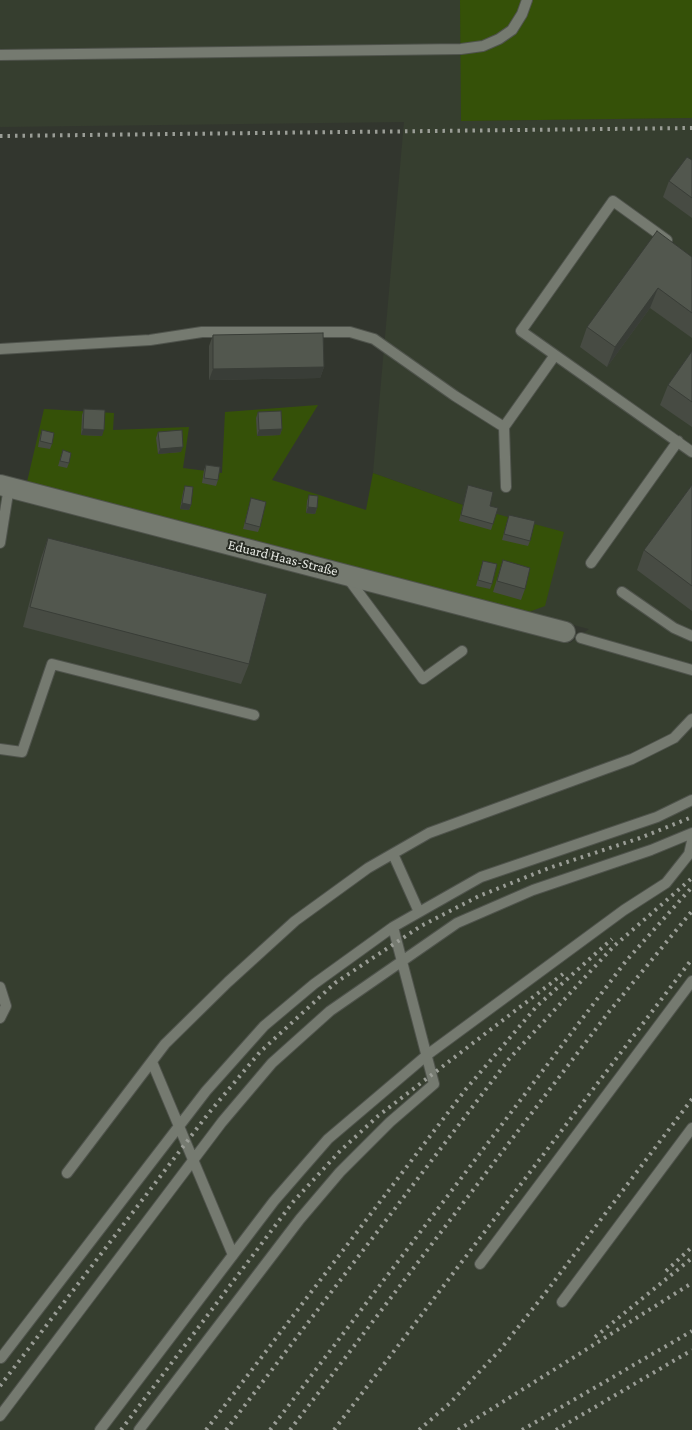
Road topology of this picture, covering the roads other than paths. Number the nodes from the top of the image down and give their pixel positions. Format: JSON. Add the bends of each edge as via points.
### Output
{"nodes":[{"id":1,"x":527,"y":0,"type":"edge"},
{"id":2,"x":0,"y":55,"type":"edge"},
{"id":3,"x":676,"y":246,"type":"edge"},
{"id":4,"x":0,"y":349,"type":"edge"},
{"id":5,"x":555,"y":355,"type":"junction"},
{"id":6,"x":504,"y":427,"type":"junction"},
{"id":7,"x":678,"y":442,"type":"junction"},
{"id":8,"x":692,"y":452,"type":"edge"},
{"id":9,"x":4,"y":486,"type":"edge"},
{"id":10,"x":506,"y":487,"type":"dead end"},
{"id":11,"x":0,"y":543,"type":"edge"},
{"id":12,"x":591,"y":564,"type":"dead end"},
{"id":13,"x":345,"y":574,"type":"junction"},
{"id":14,"x":622,"y":592,"type":"dead end"},
{"id":15,"x":573,"y":635,"type":"joint"},
{"id":16,"x":692,"y":636,"type":"edge"},
{"id":17,"x":462,"y":650,"type":"dead end"},
{"id":18,"x":692,"y":670,"type":"edge"},
{"id":19,"x":254,"y":716,"type":"dead end"},
{"id":20,"x":692,"y":719,"type":"edge"},
{"id":21,"x":0,"y":749,"type":"edge"},
{"id":22,"x":692,"y":800,"type":"edge"},
{"id":23,"x":692,"y":833,"type":"edge"},
{"id":24,"x":692,"y":841,"type":"edge"},
{"id":25,"x":393,"y":854,"type":"junction"},
{"id":26,"x":419,"y":912,"type":"junction"},
{"id":27,"x":393,"y":927,"type":"junction"},
{"id":28,"x":401,"y":960,"type":"junction"},
{"id":29,"x":692,"y":981,"type":"edge"},
{"id":30,"x":0,"y":987,"type":"edge"},
{"id":31,"x":0,"y":1018,"type":"edge"},
{"id":32,"x":427,"y":1055,"type":"junction"},
{"id":33,"x":152,"y":1062,"type":"junction"},
{"id":34,"x":179,"y":1126,"type":"junction"},
{"id":35,"x":692,"y":1128,"type":"edge"},
{"id":36,"x":193,"y":1159,"type":"junction"},
{"id":37,"x":66,"y":1173,"type":"dead end"},
{"id":38,"x":233,"y":1255,"type":"junction"},
{"id":39,"x":480,"y":1264,"type":"dead end"},
{"id":40,"x":562,"y":1302,"type":"dead end"},
{"id":41,"x":1,"y":1358,"type":"dead end"},
{"id":42,"x":0,"y":1416,"type":"edge"},
{"id":43,"x":100,"y":1430,"type":"edge"},
{"id":44,"x":139,"y":1430,"type":"edge"}],
"edges":[{"from":1,"to":2,"type":"lane","via":[[512,30],[483,46],[461,49]]},
{"from":3,"to":5,"type":"lane","via":[[613,201],[521,331]]},
{"from":4,"to":6,"type":"lane","via":[[150,340],[202,332],[350,332],[374,339]]},
{"from":5,"to":6,"type":"lane"},
{"from":5,"to":7,"type":"lane"},
{"from":6,"to":10,"type":"lane"},
{"from":7,"to":8,"type":"lane"},
{"from":7,"to":12,"type":"lane"},
{"from":9,"to":11,"type":"lane"},
{"from":9,"to":13,"type":"street","name":"Eduard Haas-Straße"},
{"from":13,"to":15,"type":"street","name":"Eduard Haas-Straße"},
{"from":13,"to":17,"type":"lane","via":[[423,679]]},
{"from":14,"to":16,"type":"lane","via":[[674,628]]},
{"from":15,"to":18,"type":"lane"},
{"from":19,"to":21,"type":"lane","via":[[52,664],[22,752]]},
{"from":20,"to":25,"type":"lane","via":[[674,738],[632,759],[429,834]]},
{"from":22,"to":26,"type":"lane","via":[[657,816],[482,877]]},
{"from":23,"to":28,"type":"lane","via":[[533,890],[457,924]]},
{"from":24,"to":32,"type":"lane","via":[[689,854],[666,883],[624,910]]},
{"from":25,"to":26,"type":"lane"},
{"from":25,"to":33,"type":"lane","via":[[368,868],[295,922],[228,982],[165,1044]]},
{"from":26,"to":27,"type":"lane"},
{"from":27,"to":28,"type":"lane"},
{"from":27,"to":34,"type":"lane","via":[[314,984],[264,1026]]},
{"from":28,"to":32,"type":"lane"},
{"from":28,"to":36,"type":"lane","via":[[330,1011],[272,1063]]},
{"from":29,"to":39,"type":"lane"},
{"from":30,"to":31,"type":"lane","via":[[6,1006]]},
{"from":32,"to":38,"type":"lane","via":[[328,1139]]},
{"from":32,"to":44,"type":"lane","via":[[434,1084],[340,1172],[300,1219]]},
{"from":33,"to":34,"type":"lane"},
{"from":33,"to":37,"type":"lane"},
{"from":34,"to":36,"type":"lane"},
{"from":34,"to":41,"type":"lane"},
{"from":35,"to":40,"type":"lane"},
{"from":36,"to":38,"type":"lane"},
{"from":36,"to":42,"type":"lane"},
{"from":38,"to":43,"type":"lane"}]}
